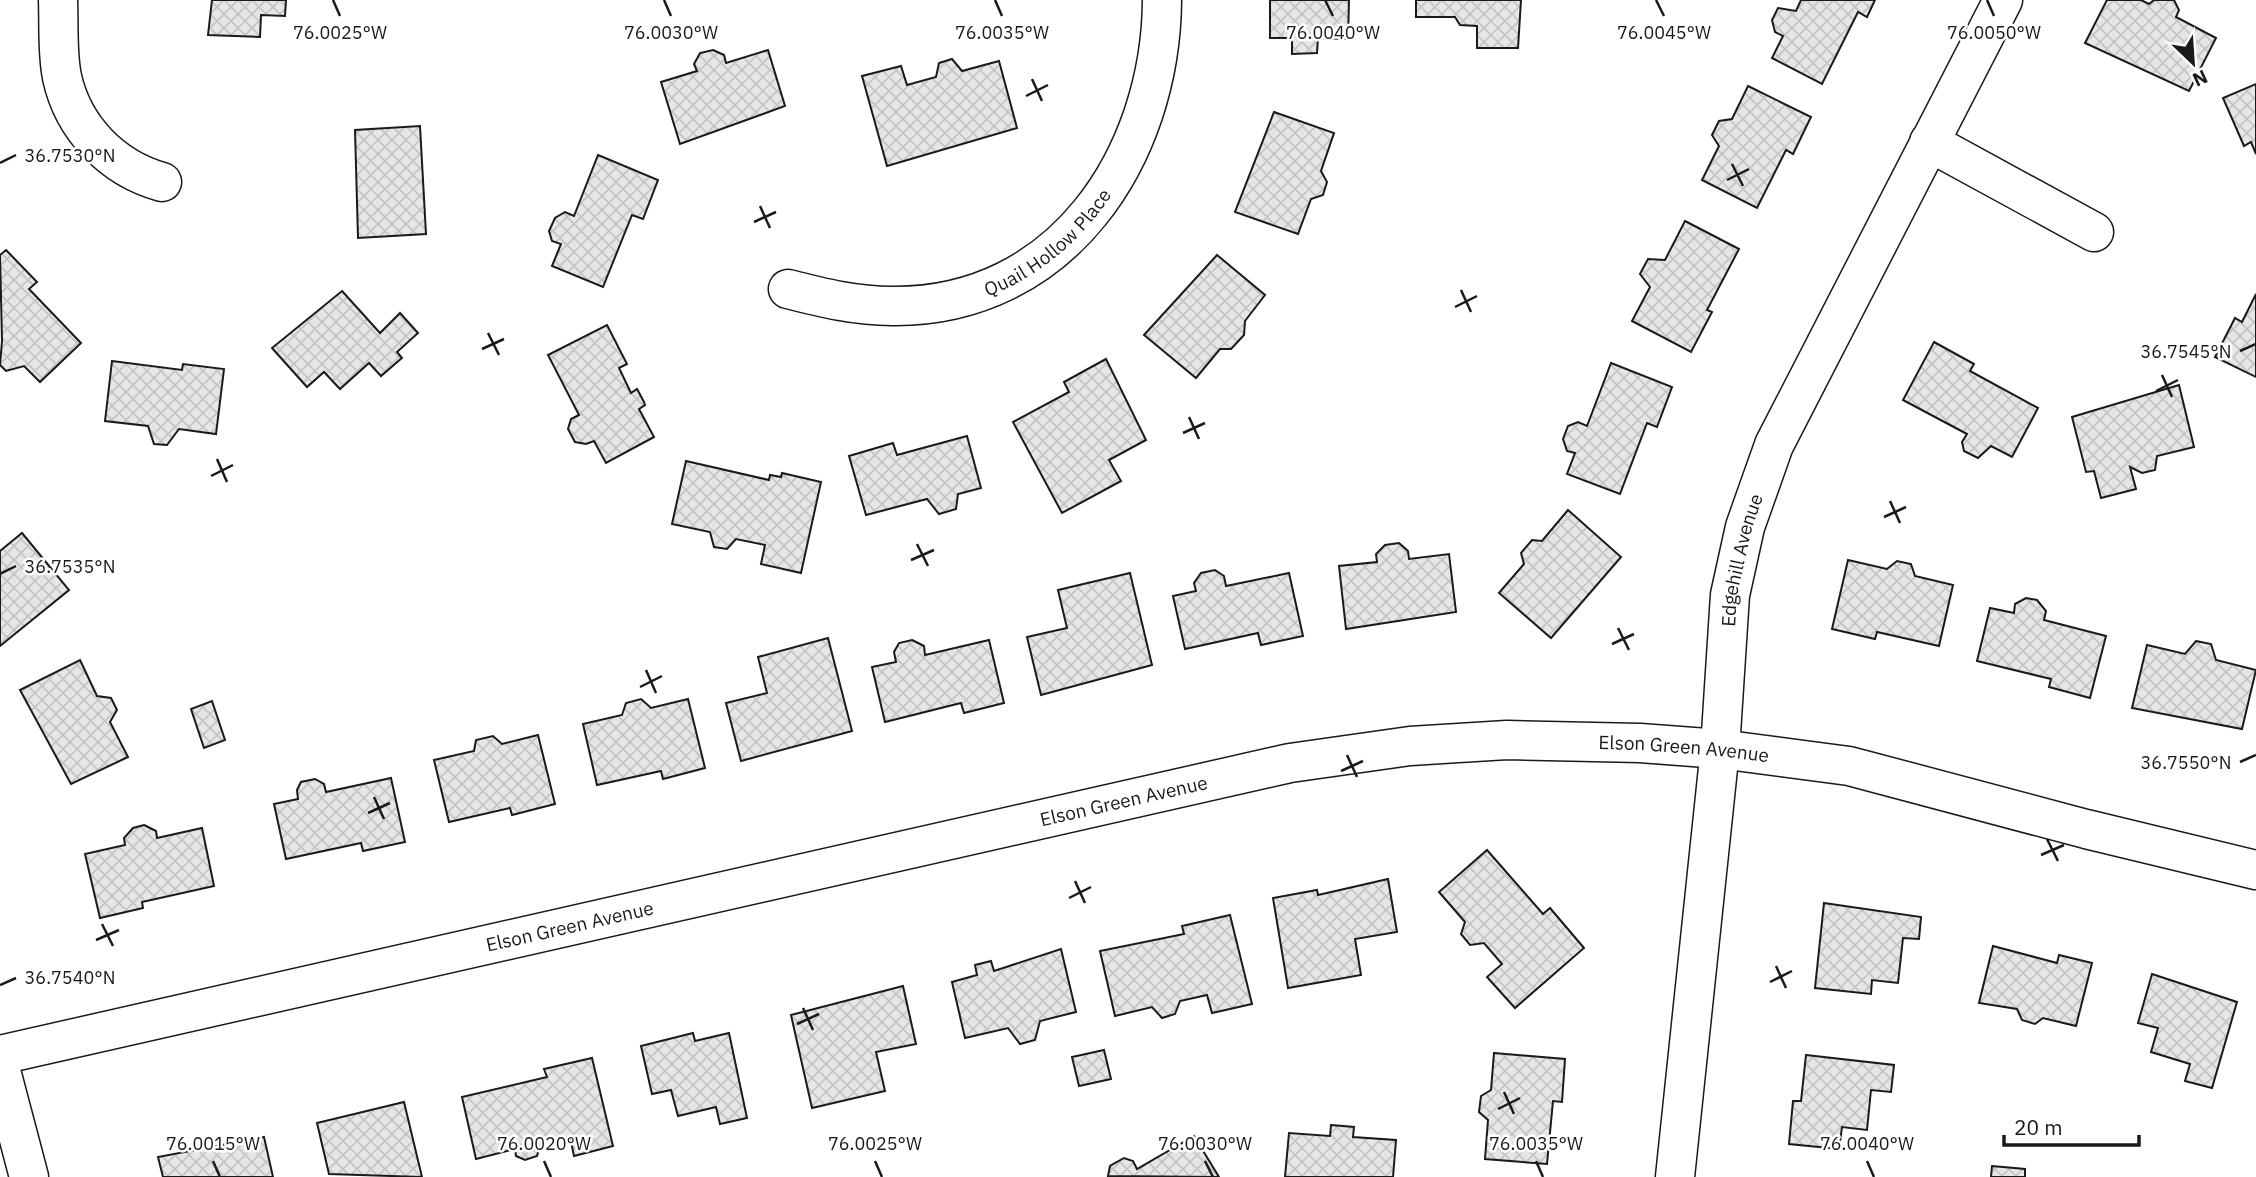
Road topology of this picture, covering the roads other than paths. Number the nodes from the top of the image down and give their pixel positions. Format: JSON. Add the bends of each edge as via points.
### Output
{"nodes":[{"id":1,"x":58,"y":0,"type":"edge"},
{"id":2,"x":1163,"y":0,"type":"edge"},
{"id":3,"x":2003,"y":0,"type":"edge"},
{"id":4,"x":1929,"y":142,"type":"junction"},
{"id":5,"x":162,"y":182,"type":"dead end"},
{"id":6,"x":2094,"y":232,"type":"dead end"},
{"id":7,"x":788,"y":289,"type":"dead end"},
{"id":8,"x":1720,"y":749,"type":"junction"},
{"id":9,"x":2256,"y":870,"type":"edge"},
{"id":10,"x":0,"y":1055,"type":"edge"},
{"id":11,"x":0,"y":1067,"type":"edge"},
{"id":12,"x":29,"y":1177,"type":"edge"},
{"id":13,"x":1675,"y":1177,"type":"edge"}],
"edges":[{"from":1,"to":5,"type":"street","via":[[61,76],[74,112],[91,138],[114,159]]},
{"from":2,"to":7,"type":"street","name":"Quail Hollow Place","via":[[1162,44],[1150,102],[1128,156],[1096,206],[1038,264],[980,291],[894,307],[840,303]]},
{"from":3,"to":4,"type":"street","name":"Edgehill Avenue"},
{"from":4,"to":6,"type":"street"},
{"from":4,"to":8,"type":"street","name":"Edgehill Avenue","via":[[1774,446],[1745,527],[1730,595]]},
{"from":8,"to":9,"type":"street","name":"Elson Green Avenue","via":[[1849,766]]},
{"from":8,"to":10,"type":"street","name":"Elson Green Avenue","via":[[1507,740],[1410,746],[1290,763]]},
{"from":8,"to":13,"type":"street","name":"Edgehill Avenue"},
{"from":11,"to":12,"type":"street"}]}
